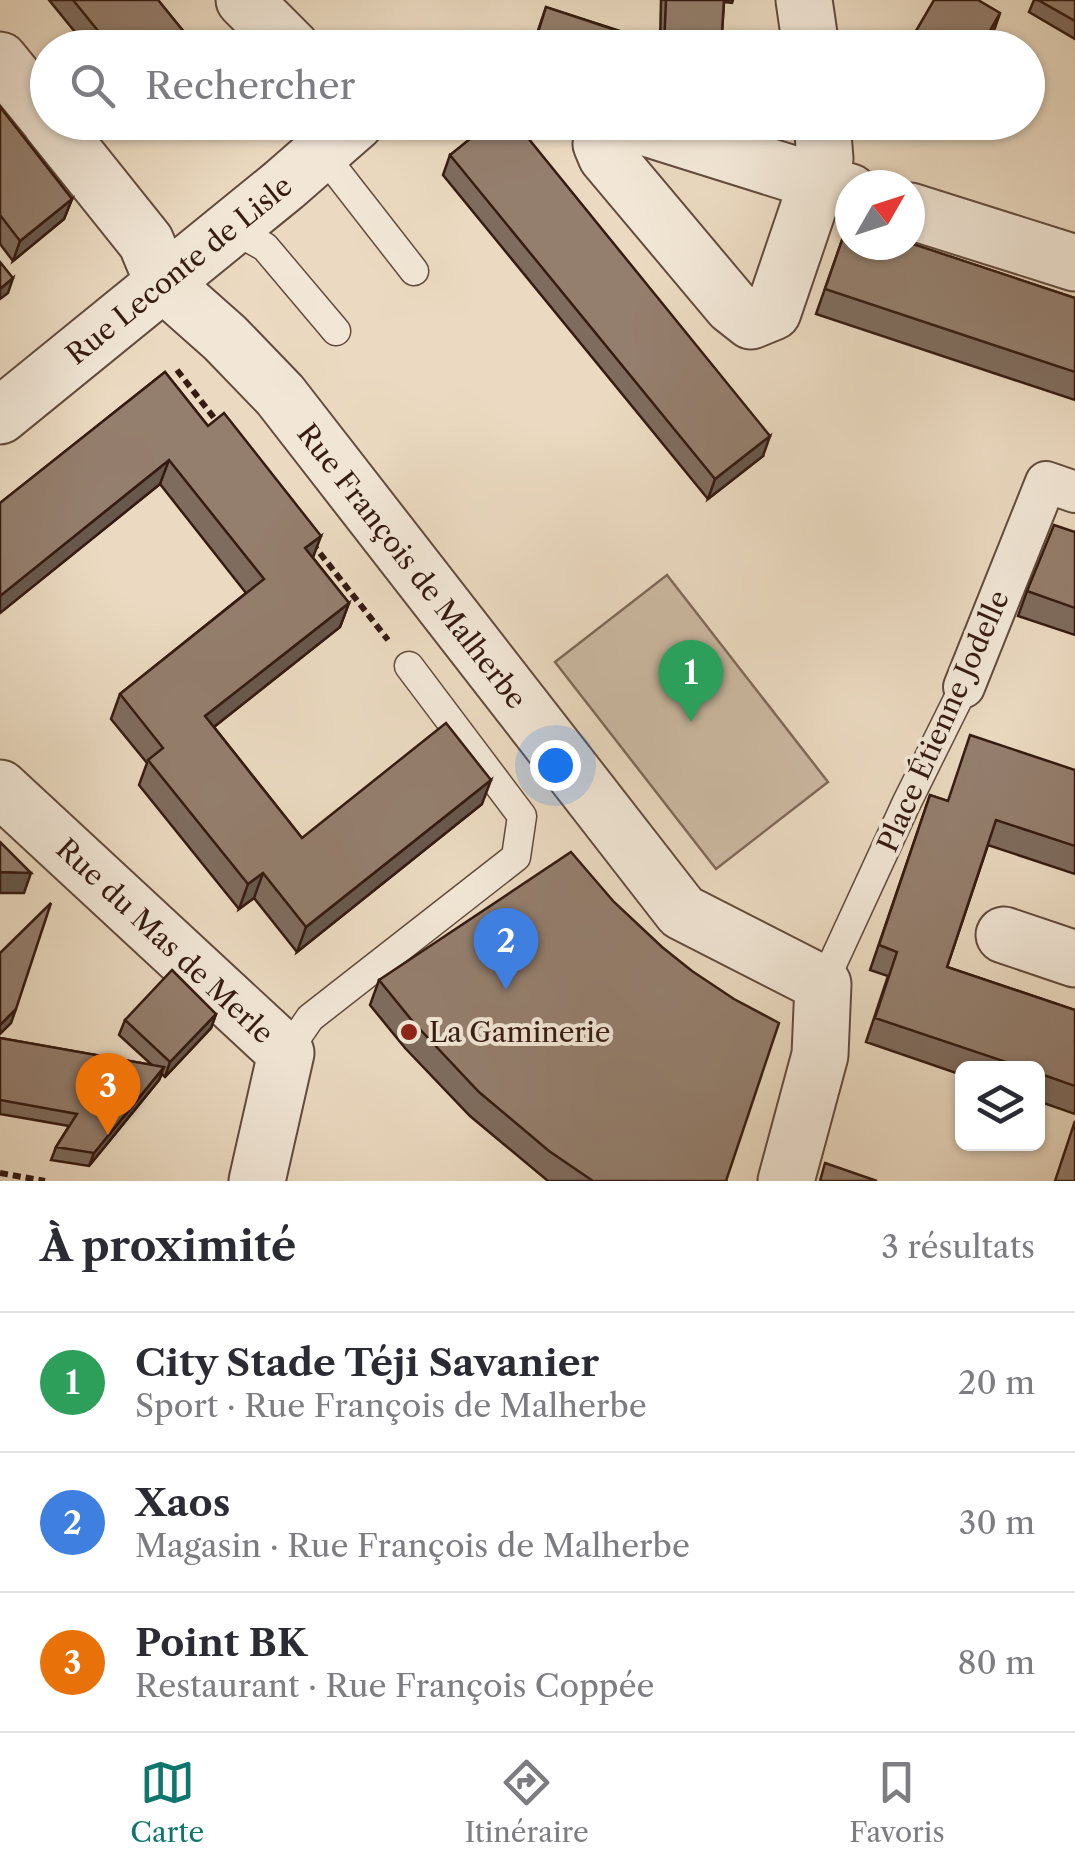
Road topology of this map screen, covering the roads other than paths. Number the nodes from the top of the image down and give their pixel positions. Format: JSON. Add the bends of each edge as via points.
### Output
{"nodes":[{"id":1,"x":244,"y":0,"type":"edge"},
{"id":2,"x":804,"y":0,"type":"edge"},
{"id":3,"x":274,"y":30,"type":"edge"},
{"id":4,"x":808,"y":30,"type":"edge"},
{"id":5,"x":0,"y":60,"type":"edge"},
{"id":6,"x":30,"y":97,"type":"edge"},
{"id":7,"x":64,"y":140,"type":"edge"},
{"id":8,"x":337,"y":140,"type":"edge"},
{"id":9,"x":340,"y":140,"type":"edge"},
{"id":10,"x":602,"y":140,"type":"edge"},
{"id":11,"x":685,"y":140,"type":"edge"},
{"id":12,"x":823,"y":140,"type":"edge"},
{"id":13,"x":834,"y":187,"type":"edge"},
{"id":14,"x":925,"y":216,"type":"edge"},
{"id":15,"x":231,"y":228,"type":"junction"},
{"id":16,"x":1075,"y":263,"type":"edge"},
{"id":17,"x":414,"y":272,"type":"dead end"},
{"id":18,"x":146,"y":296,"type":"junction"},
{"id":19,"x":336,"y":331,"type":"dead end"},
{"id":20,"x":0,"y":416,"type":"edge"},
{"id":21,"x":1075,"y":492,"type":"edge"},
{"id":22,"x":408,"y":666,"type":"road end"},
{"id":23,"x":964,"y":687,"type":"joint"},
{"id":24,"x":0,"y":788,"type":"edge"},
{"id":25,"x":1004,"y":935,"type":"dead end"},
{"id":26,"x":1075,"y":959,"type":"edge"},
{"id":27,"x":823,"y":984,"type":"junction"},
{"id":28,"x":286,"y":1053,"type":"junction"},
{"id":29,"x":257,"y":1181,"type":"edge"},
{"id":30,"x":786,"y":1181,"type":"edge"}],
"edges":[{"from":1,"to":3,"type":"street"},
{"from":2,"to":4,"type":"street"},
{"from":5,"to":6,"type":"street"},
{"from":7,"to":18,"type":"street","via":[[146,242]]},
{"from":8,"to":15,"type":"street","name":"Rue Leconte de Lisle"},
{"from":9,"to":17,"type":"lane"},
{"from":10,"to":13,"type":"street","via":[[606,156],[751,321],[773,312]]},
{"from":11,"to":13,"type":"street"},
{"from":12,"to":13,"type":"street"},
{"from":14,"to":16,"type":"street"},
{"from":15,"to":18,"type":"street","name":"Rue Leconte de Lisle"},
{"from":15,"to":19,"type":"lane","via":[[265,246]]},
{"from":18,"to":20,"type":"street","name":"Rue Leconte de Lisle"},
{"from":18,"to":27,"type":"street","name":"Rue François de Malherbe","via":[[224,338],[280,395],[682,912]]},
{"from":21,"to":23,"type":"street","name":"Place Étienne Jodelle","via":[[1046,482]]},
{"from":22,"to":28,"type":"lane","via":[[522,816],[516,857],[310,1018]]},
{"from":23,"to":27,"type":"lane","name":"Place Étienne Jodelle"},
{"from":24,"to":28,"type":"street","name":"Rue du Mas de Merle"},
{"from":25,"to":26,"type":"street"},
{"from":27,"to":30,"type":"street","via":[[820,1054]]},
{"from":28,"to":29,"type":"street"}]}
